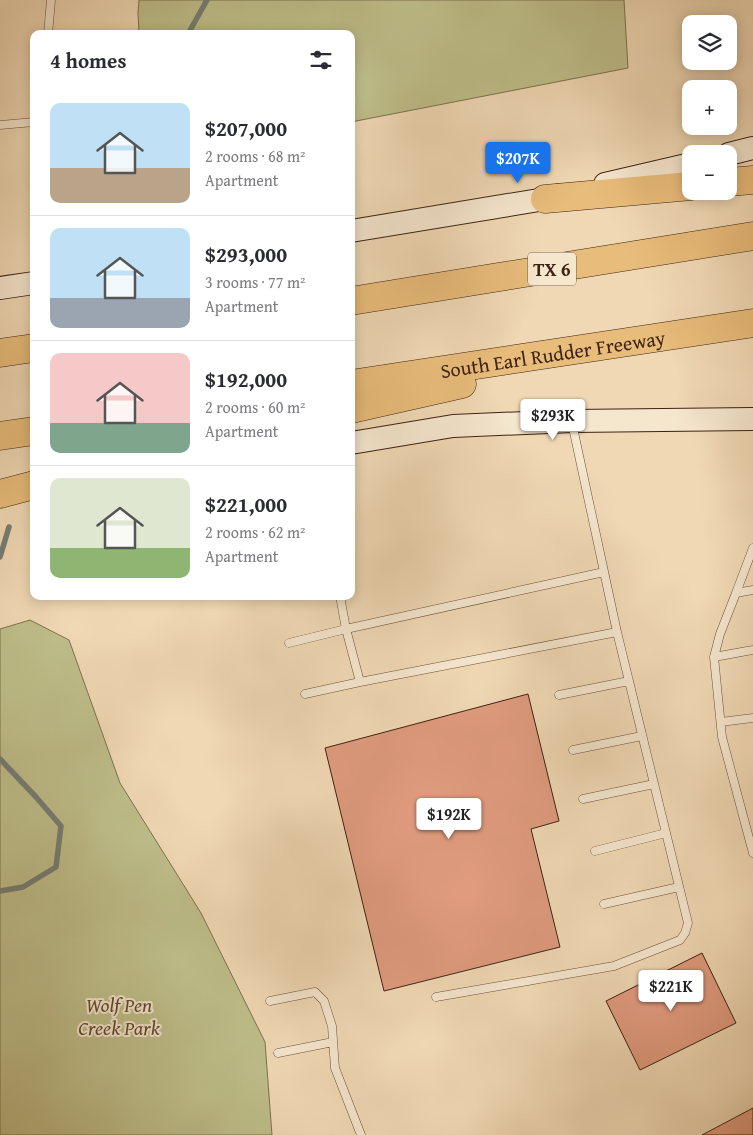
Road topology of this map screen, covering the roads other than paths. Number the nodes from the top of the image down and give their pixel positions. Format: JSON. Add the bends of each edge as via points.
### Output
{"nodes":[{"id":1,"x":52,"y":0,"type":"edge"},
{"id":2,"x":48,"y":30,"type":"edge"},
{"id":3,"x":30,"y":122,"type":"edge"},
{"id":4,"x":0,"y":125,"type":"edge"},
{"id":5,"x":753,"y":148,"type":"edge"},
{"id":6,"x":737,"y":152,"type":"edge"},
{"id":7,"x":682,"y":166,"type":"edge"},
{"id":8,"x":753,"y":180,"type":"edge"},
{"id":9,"x":737,"y":181,"type":"edge"},
{"id":10,"x":682,"y":187,"type":"edge"},
{"id":11,"x":545,"y":199,"type":"junction"},
{"id":12,"x":355,"y":230,"type":"edge"},
{"id":13,"x":753,"y":236,"type":"edge"},
{"id":14,"x":30,"y":284,"type":"edge"},
{"id":15,"x":0,"y":288,"type":"edge"},
{"id":16,"x":355,"y":300,"type":"edge"},
{"id":17,"x":753,"y":323,"type":"edge"},
{"id":18,"x":702,"y":331,"type":"junction"},
{"id":19,"x":30,"y":349,"type":"edge"},
{"id":20,"x":0,"y":353,"type":"edge"},
{"id":21,"x":355,"y":383,"type":"edge"},
{"id":22,"x":355,"y":408,"type":"edge"},
{"id":23,"x":753,"y":419,"type":"edge"},
{"id":24,"x":572,"y":421,"type":"junction"},
{"id":25,"x":30,"y":432,"type":"edge"},
{"id":26,"x":0,"y":436,"type":"edge"},
{"id":27,"x":355,"y":442,"type":"edge"},
{"id":28,"x":30,"y":487,"type":"edge"},
{"id":29,"x":0,"y":494,"type":"edge"},
{"id":30,"x":30,"y":494,"type":"edge"},
{"id":31,"x":0,"y":499,"type":"edge"},
{"id":32,"x":753,"y":548,"type":"edge"},
{"id":33,"x":604,"y":572,"type":"junction"},
{"id":34,"x":753,"y":590,"type":"edge"},
{"id":35,"x":736,"y":593,"type":"junction"},
{"id":36,"x":341,"y":600,"type":"edge"},
{"id":37,"x":346,"y":629,"type":"junction"},
{"id":38,"x":617,"y":632,"type":"junction"},
{"id":39,"x":289,"y":643,"type":"dead end"},
{"id":40,"x":753,"y":650,"type":"edge"},
{"id":41,"x":714,"y":657,"type":"junction"},
{"id":42,"x":629,"y":681,"type":"junction"},
{"id":43,"x":360,"y":682,"type":"junction"},
{"id":44,"x":305,"y":694,"type":"dead end"},
{"id":45,"x":559,"y":694,"type":"dead end"},
{"id":46,"x":753,"y":718,"type":"edge"},
{"id":47,"x":721,"y":722,"type":"junction"},
{"id":48,"x":642,"y":736,"type":"junction"},
{"id":49,"x":573,"y":750,"type":"dead end"},
{"id":50,"x":654,"y":784,"type":"junction"},
{"id":51,"x":583,"y":800,"type":"dead end"},
{"id":52,"x":666,"y":832,"type":"junction"},
{"id":53,"x":595,"y":851,"type":"dead end"},
{"id":54,"x":753,"y":853,"type":"edge"},
{"id":55,"x":679,"y":887,"type":"junction"},
{"id":56,"x":604,"y":904,"type":"dead end"},
{"id":57,"x":436,"y":997,"type":"dead end"},
{"id":58,"x":270,"y":1002,"type":"dead end"},
{"id":59,"x":334,"y":1042,"type":"junction"},
{"id":60,"x":278,"y":1053,"type":"dead end"},
{"id":61,"x":361,"y":1135,"type":"edge"}],
"edges":[{"from":1,"to":2,"type":"lane"},
{"from":3,"to":4,"type":"lane"},
{"from":5,"to":6,"type":"main road"},
{"from":7,"to":11,"type":"main road"},
{"from":8,"to":9,"type":"highway"},
{"from":10,"to":11,"type":"highway"},
{"from":11,"to":12,"type":"main road"},
{"from":13,"to":16,"type":"highway","number":"TX 6"},
{"from":14,"to":15,"type":"main road"},
{"from":17,"to":18,"type":"highway","name":"South Earl Rudder Freeway"},
{"from":18,"to":21,"type":"highway","name":"South Earl Rudder Freeway"},
{"from":18,"to":22,"type":"highway"},
{"from":19,"to":20,"type":"highway"},
{"from":23,"to":24,"type":"main road"},
{"from":24,"to":27,"type":"main road","via":[[453,426]]},
{"from":24,"to":33,"type":"lane"},
{"from":25,"to":26,"type":"highway"},
{"from":28,"to":29,"type":"highway"},
{"from":30,"to":31,"type":"main road"},
{"from":32,"to":35,"type":"lane"},
{"from":33,"to":37,"type":"lane"},
{"from":33,"to":38,"type":"lane"},
{"from":34,"to":35,"type":"lane"},
{"from":35,"to":41,"type":"lane"},
{"from":36,"to":37,"type":"lane"},
{"from":37,"to":39,"type":"lane"},
{"from":37,"to":43,"type":"lane"},
{"from":38,"to":42,"type":"lane"},
{"from":38,"to":43,"type":"lane"},
{"from":40,"to":41,"type":"lane"},
{"from":41,"to":47,"type":"lane"},
{"from":42,"to":45,"type":"lane"},
{"from":42,"to":48,"type":"lane"},
{"from":43,"to":44,"type":"lane"},
{"from":46,"to":47,"type":"lane"},
{"from":47,"to":54,"type":"lane","via":[[722,737]]},
{"from":48,"to":49,"type":"lane"},
{"from":48,"to":50,"type":"lane"},
{"from":50,"to":51,"type":"lane"},
{"from":50,"to":52,"type":"lane"},
{"from":52,"to":53,"type":"lane"},
{"from":52,"to":55,"type":"lane"},
{"from":55,"to":56,"type":"lane"},
{"from":55,"to":57,"type":"lane","via":[[688,923],[680,940],[614,966]]},
{"from":58,"to":59,"type":"lane","via":[[315,992],[324,1002]]},
{"from":59,"to":60,"type":"lane"},
{"from":59,"to":61,"type":"lane","via":[[335,1068]]}]}
